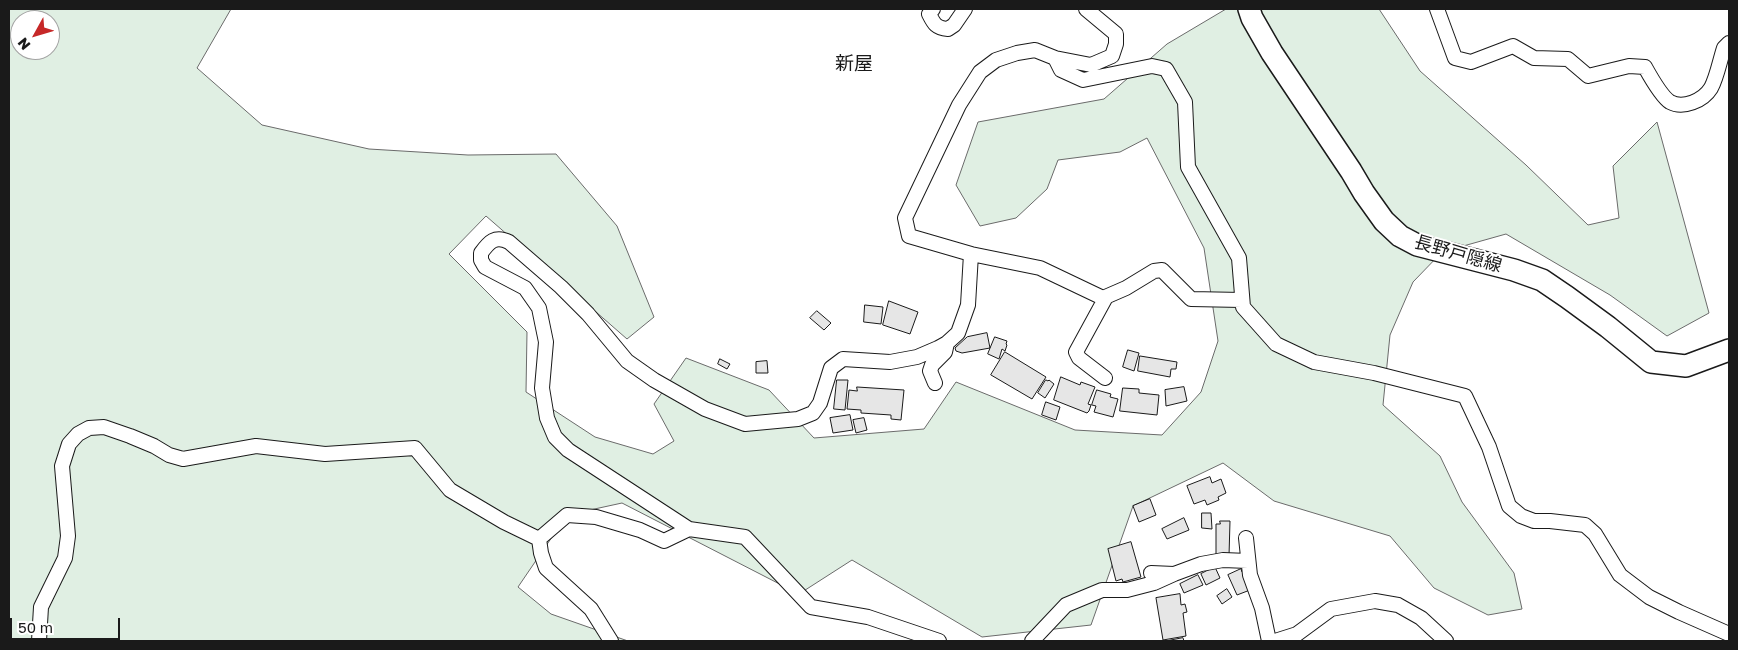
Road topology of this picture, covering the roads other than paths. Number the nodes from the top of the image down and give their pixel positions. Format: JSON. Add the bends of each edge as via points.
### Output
{"nodes":[{"id":1,"x":933,"y":9,"type":"edge"},
{"id":2,"x":965,"y":9,"type":"edge"},
{"id":3,"x":1086,"y":9,"type":"edge"},
{"id":4,"x":1249,"y":9,"type":"edge"},
{"id":5,"x":1437,"y":9,"type":"edge"},
{"id":6,"x":1729,"y":43,"type":"edge"},
{"id":7,"x":1055,"y":58,"type":"junction"},
{"id":8,"x":971,"y":254,"type":"junction"},
{"id":9,"x":1106,"y":297,"type":"junction"},
{"id":10,"x":1242,"y":300,"type":"junction"},
{"id":11,"x":947,"y":343,"type":"junction"},
{"id":12,"x":1729,"y":350,"type":"edge"},
{"id":13,"x":1106,"y":378,"type":"dead end"},
{"id":14,"x":935,"y":383,"type":"dead end"},
{"id":15,"x":689,"y":529,"type":"junction"},
{"id":16,"x":1246,"y":538,"type":"dead end"},
{"id":17,"x":539,"y":539,"type":"junction"},
{"id":18,"x":1248,"y":561,"type":"junction"},
{"id":19,"x":1151,"y":573,"type":"dead end"},
{"id":20,"x":1174,"y":574,"type":"junction"},
{"id":21,"x":1729,"y":634,"type":"edge"},
{"id":22,"x":39,"y":641,"type":"edge"},
{"id":23,"x":611,"y":641,"type":"edge"},
{"id":24,"x":939,"y":641,"type":"edge"},
{"id":25,"x":1032,"y":641,"type":"edge"},
{"id":26,"x":1270,"y":641,"type":"edge"},
{"id":27,"x":1275,"y":641,"type":"edge"},
{"id":28,"x":1446,"y":641,"type":"edge"}],
"edges":[{"from":1,"to":2,"type":"street","via":[[929,14],[934,25],[948,29]]},
{"from":3,"to":7,"type":"street","via":[[1116,34],[1112,56],[1091,65]]},
{"from":4,"to":12,"type":"main road","name":"長野戸隠線","via":[[1272,53],[1364,193],[1384,222],[1400,236],[1417,245],[1542,280],[1651,362],[1686,366]]},
{"from":5,"to":6,"type":"street","via":[[1455,58],[1471,62],[1513,46],[1534,58],[1568,59],[1588,76],[1629,66],[1645,67],[1669,101],[1680,105],[1695,102],[1710,89],[1724,48]]},
{"from":7,"to":8,"type":"street","via":[[1035,50],[1017,53],[996,60],[980,72],[959,105],[905,218],[910,236]]},
{"from":7,"to":10,"type":"street","via":[[1061,70],[1084,80],[1152,66],[1166,69],[1185,102],[1188,167],[1239,258]]},
{"from":8,"to":9,"type":"street","via":[[1040,268]]},
{"from":8,"to":11,"type":"street","via":[[968,305],[958,333]]},
{"from":9,"to":10,"type":"street","via":[[1154,271],[1162,270],[1191,300]]},
{"from":9,"to":13,"type":"street","via":[[1076,352],[1079,358]]},
{"from":10,"to":21,"type":"street","via":[[1243,306],[1276,344],[1314,362],[1465,396],[1489,447],[1509,506],[1534,521],[1585,525],[1620,576],[1649,597]]},
{"from":11,"to":14,"type":"street","via":[[945,352],[930,370]]},
{"from":11,"to":15,"type":"street","via":[[917,357],[890,362],[843,359],[831,368],[814,413],[798,419],[745,424],[705,410],[627,361],[561,287],[509,242],[495,239],[480,253],[485,267],[525,288],[539,308],[546,342],[542,388],[547,418],[555,438],[568,450]]},
{"from":15,"to":17,"type":"street","via":[[664,541],[596,517],[567,515]]},
{"from":15,"to":24,"type":"street","via":[[745,537],[811,607],[868,617]]},
{"from":16,"to":18,"type":"street"},
{"from":17,"to":22,"type":"street","via":[[450,490],[415,448],[325,454],[256,446],[183,459],[104,427],[89,428],[69,444],[62,466],[68,536],[65,558],[41,607]]},
{"from":17,"to":23,"type":"street","via":[[546,568],[591,610]]},
{"from":18,"to":20,"type":"street","via":[[1223,560]]},
{"from":18,"to":26,"type":"street"},
{"from":19,"to":20,"type":"street"},
{"from":20,"to":25,"type":"street","via":[[1127,590],[1102,590],[1066,605]]},
{"from":27,"to":28,"type":"street","via":[[1297,634],[1330,609],[1375,601],[1398,605],[1421,618]]}]}
